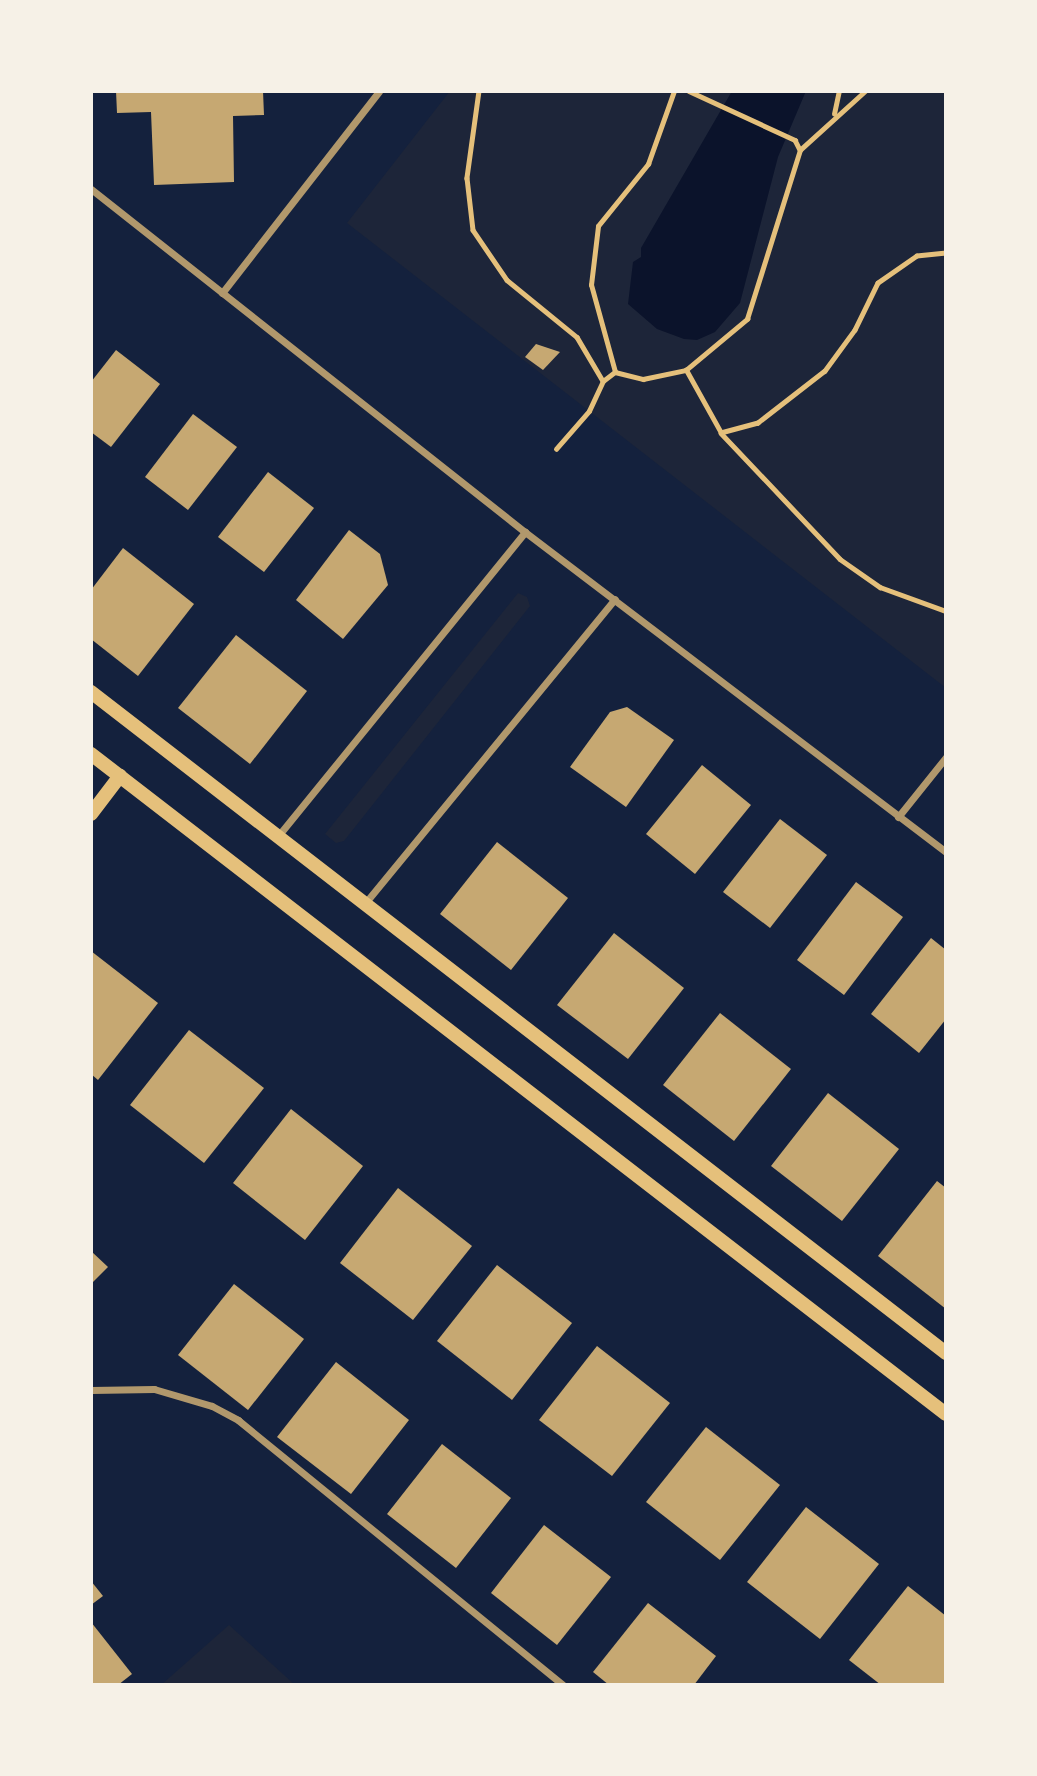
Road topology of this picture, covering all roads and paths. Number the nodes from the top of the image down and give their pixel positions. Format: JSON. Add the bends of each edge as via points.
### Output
{"nodes":[{"id":1,"x":379,"y":91,"type":"edge"},
{"id":2,"x":479,"y":91,"type":"edge"},
{"id":3,"x":674,"y":91,"type":"edge"},
{"id":4,"x":689,"y":91,"type":"edge"},
{"id":5,"x":839,"y":91,"type":"edge"},
{"id":6,"x":865,"y":91,"type":"edge"},
{"id":7,"x":833,"y":117,"type":"junction"},
{"id":8,"x":800,"y":150,"type":"junction"},
{"id":9,"x":91,"y":189,"type":"edge"},
{"id":10,"x":946,"y":253,"type":"edge"},
{"id":11,"x":222,"y":293,"type":"junction"},
{"id":12,"x":686,"y":370,"type":"junction"},
{"id":13,"x":615,"y":372,"type":"junction"},
{"id":14,"x":603,"y":381,"type":"junction"},
{"id":15,"x":720,"y":433,"type":"junction"},
{"id":16,"x":556,"y":449,"type":"dead end"},
{"id":17,"x":525,"y":532,"type":"junction"},
{"id":18,"x":615,"y":599,"type":"junction"},
{"id":19,"x":946,"y":611,"type":"edge"},
{"id":20,"x":91,"y":692,"type":"edge"},
{"id":21,"x":91,"y":754,"type":"edge"},
{"id":22,"x":946,"y":757,"type":"edge"},
{"id":23,"x":120,"y":776,"type":"junction"},
{"id":24,"x":91,"y":814,"type":"edge"},
{"id":25,"x":898,"y":817,"type":"junction"},
{"id":26,"x":278,"y":836,"type":"junction"},
{"id":27,"x":946,"y":852,"type":"edge"},
{"id":28,"x":366,"y":902,"type":"junction"},
{"id":29,"x":946,"y":1353,"type":"edge"},
{"id":30,"x":91,"y":1390,"type":"edge"},
{"id":31,"x":946,"y":1414,"type":"edge"},
{"id":32,"x":563,"y":1685,"type":"edge"}],
"edges":[{"from":1,"to":11,"type":"street"},
{"from":2,"to":14,"type":"path","via":[[467,178],[473,230],[507,281],[577,337]]},
{"from":3,"to":13,"type":"path","via":[[648,164],[598,226],[592,285]]},
{"from":4,"to":8,"type":"path","via":[[795,140]]},
{"from":5,"to":7,"type":"path"},
{"from":6,"to":7,"type":"path"},
{"from":7,"to":8,"type":"path"},
{"from":8,"to":12,"type":"path","via":[[747,319]]},
{"from":9,"to":11,"type":"street"},
{"from":10,"to":15,"type":"path","via":[[917,256],[878,283],[855,330],[825,372],[758,423]]},
{"from":11,"to":17,"type":"street"},
{"from":12,"to":13,"type":"path","via":[[643,379]]},
{"from":12,"to":15,"type":"path"},
{"from":13,"to":14,"type":"path"},
{"from":14,"to":16,"type":"path","via":[[589,411]]},
{"from":15,"to":19,"type":"path","via":[[840,559],[880,587]]},
{"from":17,"to":18,"type":"street"},
{"from":17,"to":26,"type":"street"},
{"from":18,"to":25,"type":"street"},
{"from":18,"to":28,"type":"street"},
{"from":20,"to":26,"type":"main road"},
{"from":21,"to":23,"type":"main road"},
{"from":22,"to":25,"type":"street"},
{"from":23,"to":24,"type":"main road"},
{"from":23,"to":31,"type":"main road"},
{"from":25,"to":27,"type":"street"},
{"from":26,"to":28,"type":"main road"},
{"from":28,"to":29,"type":"main road"},
{"from":30,"to":32,"type":"street","via":[[154,1390],[212,1406],[238,1420]]}]}
